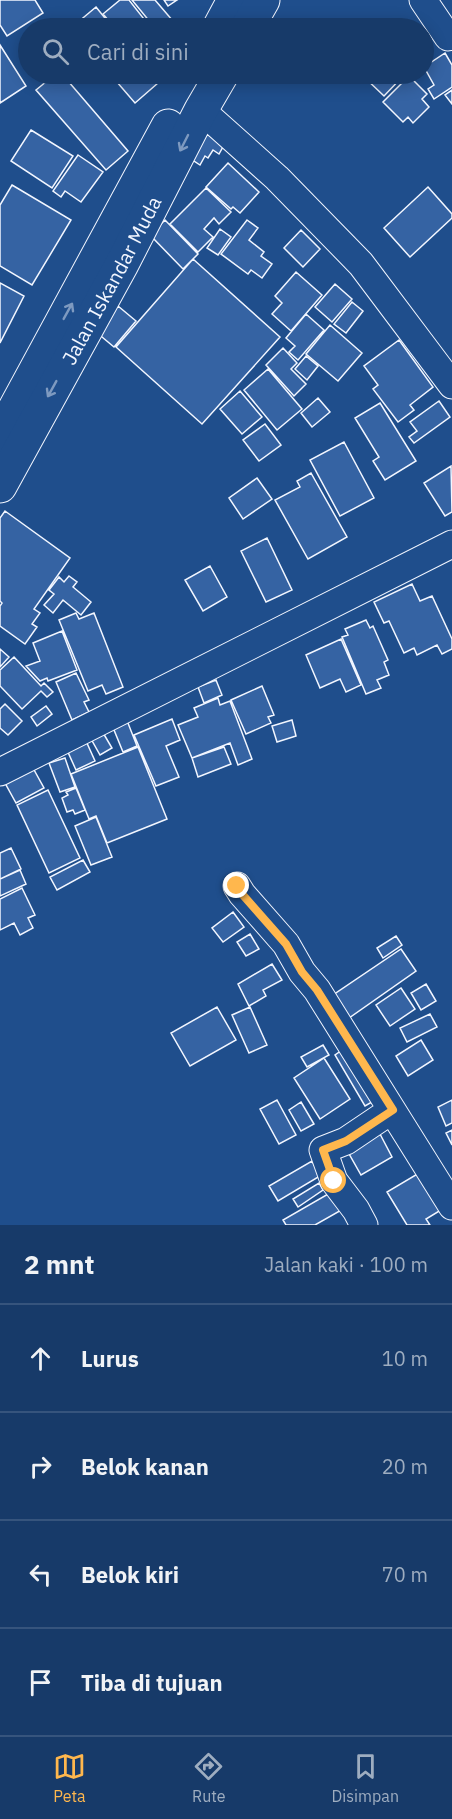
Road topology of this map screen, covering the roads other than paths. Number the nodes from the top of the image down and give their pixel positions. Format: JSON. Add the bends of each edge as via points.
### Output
{"nodes":[{"id":1,"x":234,"y":0,"type":"edge"},
{"id":2,"x":263,"y":0,"type":"edge"},
{"id":3,"x":423,"y":0,"type":"edge"},
{"id":4,"x":224,"y":18,"type":"edge"},
{"id":5,"x":253,"y":18,"type":"edge"},
{"id":6,"x":452,"y":36,"type":"edge"},
{"id":7,"x":191,"y":84,"type":"edge"},
{"id":8,"x":216,"y":84,"type":"edge"},
{"id":9,"x":201,"y":110,"type":"junction"},
{"id":10,"x":452,"y":385,"type":"edge"},
{"id":11,"x":0,"y":436,"type":"edge"},
{"id":12,"x":0,"y":486,"type":"edge"},
{"id":13,"x":452,"y":544,"type":"edge"},
{"id":14,"x":0,"y":772,"type":"edge"},
{"id":15,"x":237,"y":886,"type":"dead end"},
{"id":16,"x":393,"y":1110,"type":"junction"},
{"id":17,"x":452,"y":1206,"type":"edge"},
{"id":18,"x":364,"y":1225,"type":"edge"}],
"edges":[{"from":1,"to":4,"type":"highway"},
{"from":2,"to":5,"type":"highway"},
{"from":3,"to":6,"type":"street","via":[[448,37]]},
{"from":11,"to":7,"type":"highway","name":"Jalan Iskandar Muda","one_way":true},
{"from":8,"to":9,"type":"highway","name":"Jalan Iskandar Muda"},
{"from":9,"to":10,"type":"street","via":[[277,178],[361,264]]},
{"from":9,"to":12,"type":"highway","name":"Jalan Iskandar Muda","one_way":true},
{"from":13,"to":14,"type":"street"},
{"from":15,"to":16,"type":"street","via":[[286,944]]},
{"from":16,"to":17,"type":"street"},
{"from":16,"to":18,"type":"street","via":[[346,1141],[323,1150],[334,1181]]}]}
